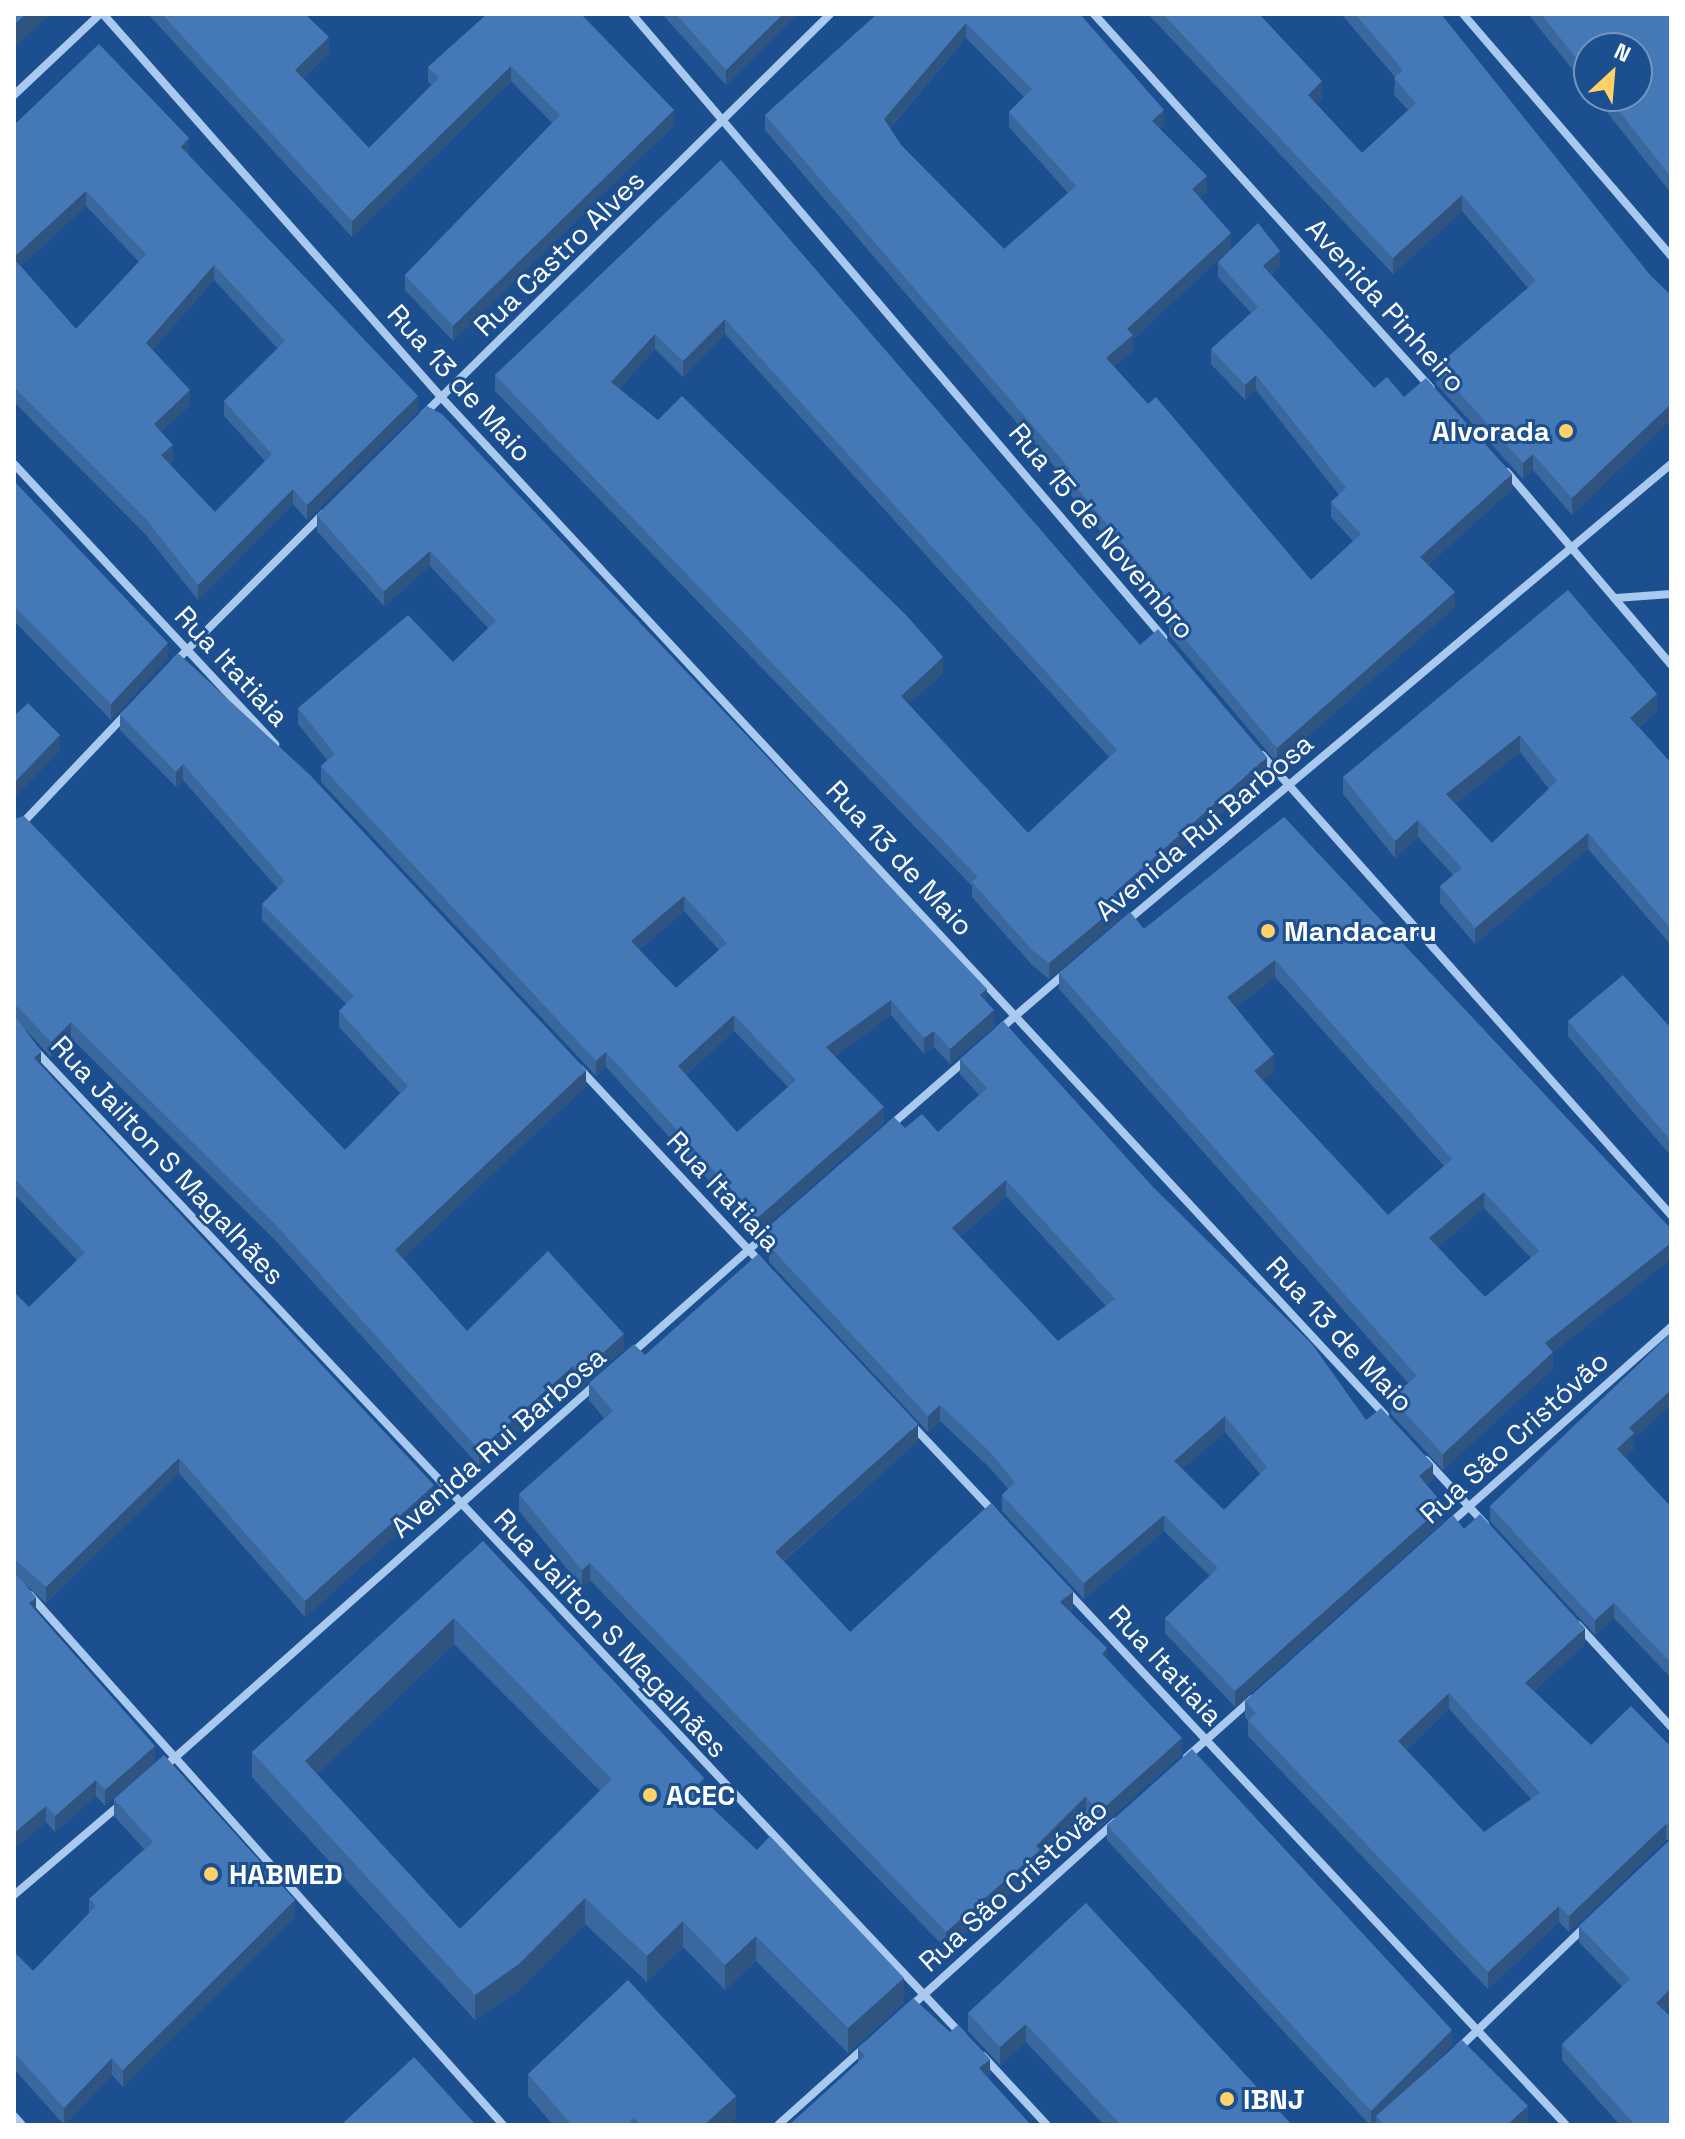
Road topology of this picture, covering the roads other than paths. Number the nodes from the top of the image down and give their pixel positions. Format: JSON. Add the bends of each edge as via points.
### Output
{"nodes":[{"id":1,"x":102,"y":14,"type":"edge"},
{"id":2,"x":632,"y":14,"type":"edge"},
{"id":3,"x":830,"y":14,"type":"edge"},
{"id":4,"x":1094,"y":14,"type":"edge"},
{"id":5,"x":1463,"y":14,"type":"edge"},
{"id":6,"x":14,"y":95,"type":"edge"},
{"id":7,"x":728,"y":122,"type":"junction"},
{"id":8,"x":1671,"y":256,"type":"edge"},
{"id":9,"x":1436,"y":394,"type":"edge"},
{"id":10,"x":441,"y":397,"type":"junction"},
{"id":11,"x":408,"y":430,"type":"edge"},
{"id":12,"x":14,"y":464,"type":"edge"},
{"id":13,"x":1671,"y":464,"type":"edge"},
{"id":14,"x":1500,"y":465,"type":"edge"},
{"id":15,"x":331,"y":507,"type":"edge"},
{"id":16,"x":1575,"y":548,"type":"junction"},
{"id":17,"x":1671,"y":594,"type":"edge"},
{"id":18,"x":1616,"y":598,"type":"junction"},
{"id":19,"x":187,"y":649,"type":"junction"},
{"id":20,"x":1176,"y":652,"type":"edge"},
{"id":21,"x":1671,"y":665,"type":"edge"},
{"id":22,"x":165,"y":672,"type":"edge"},
{"id":23,"x":133,"y":706,"type":"edge"},
{"id":24,"x":1257,"y":749,"type":"edge"},
{"id":25,"x":284,"y":753,"type":"edge"},
{"id":26,"x":1287,"y":785,"type":"junction"},
{"id":27,"x":14,"y":832,"type":"edge"},
{"id":28,"x":1111,"y":935,"type":"edge"},
{"id":29,"x":1075,"y":965,"type":"edge"},
{"id":30,"x":1017,"y":1015,"type":"junction"},
{"id":31,"x":993,"y":1035,"type":"edge"},
{"id":32,"x":25,"y":1040,"type":"edge"},
{"id":33,"x":982,"y":1045,"type":"edge"},
{"id":34,"x":565,"y":1054,"type":"edge"},
{"id":35,"x":877,"y":1137,"type":"edge"},
{"id":36,"x":1671,"y":1215,"type":"edge"},
{"id":37,"x":784,"y":1219,"type":"edge"},
{"id":38,"x":749,"y":1250,"type":"junction"},
{"id":39,"x":771,"y":1273,"type":"edge"},
{"id":40,"x":1671,"y":1327,"type":"edge"},
{"id":41,"x":622,"y":1362,"type":"edge"},
{"id":42,"x":610,"y":1372,"type":"edge"},
{"id":43,"x":901,"y":1413,"type":"edge"},
{"id":44,"x":1393,"y":1425,"type":"edge"},
{"id":45,"x":1415,"y":1448,"type":"edge"},
{"id":46,"x":460,"y":1505,"type":"junction"},
{"id":47,"x":1469,"y":1507,"type":"junction"},
{"id":48,"x":999,"y":1518,"type":"edge"},
{"id":49,"x":1490,"y":1530,"type":"edge"},
{"id":50,"x":1433,"y":1538,"type":"edge"},
{"id":51,"x":1054,"y":1577,"type":"edge"},
{"id":52,"x":24,"y":1588,"type":"edge"},
{"id":53,"x":1565,"y":1611,"type":"edge"},
{"id":54,"x":1266,"y":1687,"type":"edge"},
{"id":55,"x":1671,"y":1727,"type":"edge"},
{"id":56,"x":1206,"y":1740,"type":"junction"},
{"id":57,"x":173,"y":1759,"type":"junction"},
{"id":58,"x":1171,"y":1772,"type":"edge"},
{"id":59,"x":150,"y":1779,"type":"edge"},
{"id":60,"x":128,"y":1798,"type":"edge"},
{"id":61,"x":1124,"y":1814,"type":"edge"},
{"id":62,"x":14,"y":1895,"type":"edge"},
{"id":63,"x":1602,"y":1910,"type":"edge"},
{"id":64,"x":924,"y":1995,"type":"junction"},
{"id":65,"x":902,"y":2015,"type":"edge"},
{"id":66,"x":1477,"y":2030,"type":"junction"},
{"id":67,"x":879,"y":2035,"type":"edge"},
{"id":68,"x":1444,"y":2062,"type":"edge"},
{"id":69,"x":14,"y":2116,"type":"edge"},
{"id":70,"x":22,"y":2125,"type":"edge"},
{"id":71,"x":503,"y":2125,"type":"edge"},
{"id":72,"x":778,"y":2125,"type":"edge"},
{"id":73,"x":1047,"y":2125,"type":"edge"},
{"id":74,"x":1566,"y":2125,"type":"edge"}],
"edges":[{"from":1,"to":6,"type":"street"},
{"from":1,"to":10,"type":"street","name":"Rua 13 de Maio"},
{"from":2,"to":7,"type":"street","name":"Rua 15 de Novembro"},
{"from":3,"to":7,"type":"street","name":"Rua Castro Alves"},
{"from":4,"to":9,"type":"street","name":"Avenida Pinheiro"},
{"from":5,"to":8,"type":"street"},
{"from":7,"to":10,"type":"street","name":"Rua Castro Alves"},
{"from":7,"to":20,"type":"street","name":"Rua 15 de Novembro"},
{"from":10,"to":11,"type":"street","name":"Rua Castro Alves"},
{"from":10,"to":30,"type":"street","name":"Rua 13 de Maio"},
{"from":12,"to":19,"type":"street","name":"Rua Itatiaia"},
{"from":13,"to":16,"type":"street","name":"Avenida Rui Barbosa"},
{"from":14,"to":16,"type":"street"},
{"from":15,"to":19,"type":"street"},
{"from":16,"to":18,"type":"street"},
{"from":16,"to":26,"type":"street","name":"Avenida Rui Barbosa"},
{"from":17,"to":18,"type":"street"},
{"from":18,"to":21,"type":"street"},
{"from":19,"to":22,"type":"street"},
{"from":19,"to":25,"type":"street","name":"Rua Itatiaia"},
{"from":23,"to":27,"type":"street"},
{"from":24,"to":26,"type":"street"},
{"from":26,"to":28,"type":"street","name":"Avenida Rui Barbosa"},
{"from":26,"to":36,"type":"street"},
{"from":29,"to":30,"type":"street"},
{"from":30,"to":31,"type":"street"},
{"from":30,"to":44,"type":"street","name":"Rua 13 de Maio"},
{"from":32,"to":46,"type":"street","name":"Rua Jailton S Magalhães"},
{"from":33,"to":35,"type":"street"},
{"from":34,"to":38,"type":"street","name":"Rua Itatiaia"},
{"from":37,"to":38,"type":"street","name":"Avenida Rui Barbosa"},
{"from":38,"to":39,"type":"street","name":"Rua Itatiaia"},
{"from":38,"to":41,"type":"street","name":"Avenida Rui Barbosa"},
{"from":40,"to":47,"type":"street","name":"Rua São Cristóvão"},
{"from":42,"to":46,"type":"street","name":"Avenida Rui Barbosa"},
{"from":43,"to":48,"type":"street"},
{"from":45,"to":47,"type":"street","name":"Rua 13 de Maio"},
{"from":46,"to":57,"type":"street","name":"Avenida Rui Barbosa"},
{"from":46,"to":64,"type":"street","name":"Rua Jailton S Magalhães"},
{"from":47,"to":49,"type":"street","name":"Rua 13 de Maio"},
{"from":47,"to":50,"type":"street","name":"Rua São Cristóvão"},
{"from":51,"to":56,"type":"street","name":"Rua Itatiaia"},
{"from":52,"to":57,"type":"street"},
{"from":53,"to":55,"type":"street"},
{"from":54,"to":56,"type":"street"},
{"from":56,"to":58,"type":"street"},
{"from":56,"to":66,"type":"street","name":"Rua Itatiaia"},
{"from":57,"to":59,"type":"street","name":"Avenida Rui Barbosa"},
{"from":57,"to":71,"type":"street"},
{"from":60,"to":62,"type":"street"},
{"from":61,"to":64,"type":"street","name":"Rua São Cristóvão"},
{"from":63,"to":66,"type":"street"},
{"from":64,"to":65,"type":"street","name":"Rua São Cristóvão"},
{"from":64,"to":73,"type":"street","name":"Rua Jailton S Magalhães"},
{"from":66,"to":68,"type":"street"},
{"from":66,"to":74,"type":"street","name":"Rua Itatiaia"},
{"from":67,"to":72,"type":"street"},
{"from":69,"to":70,"type":"street"}]}
